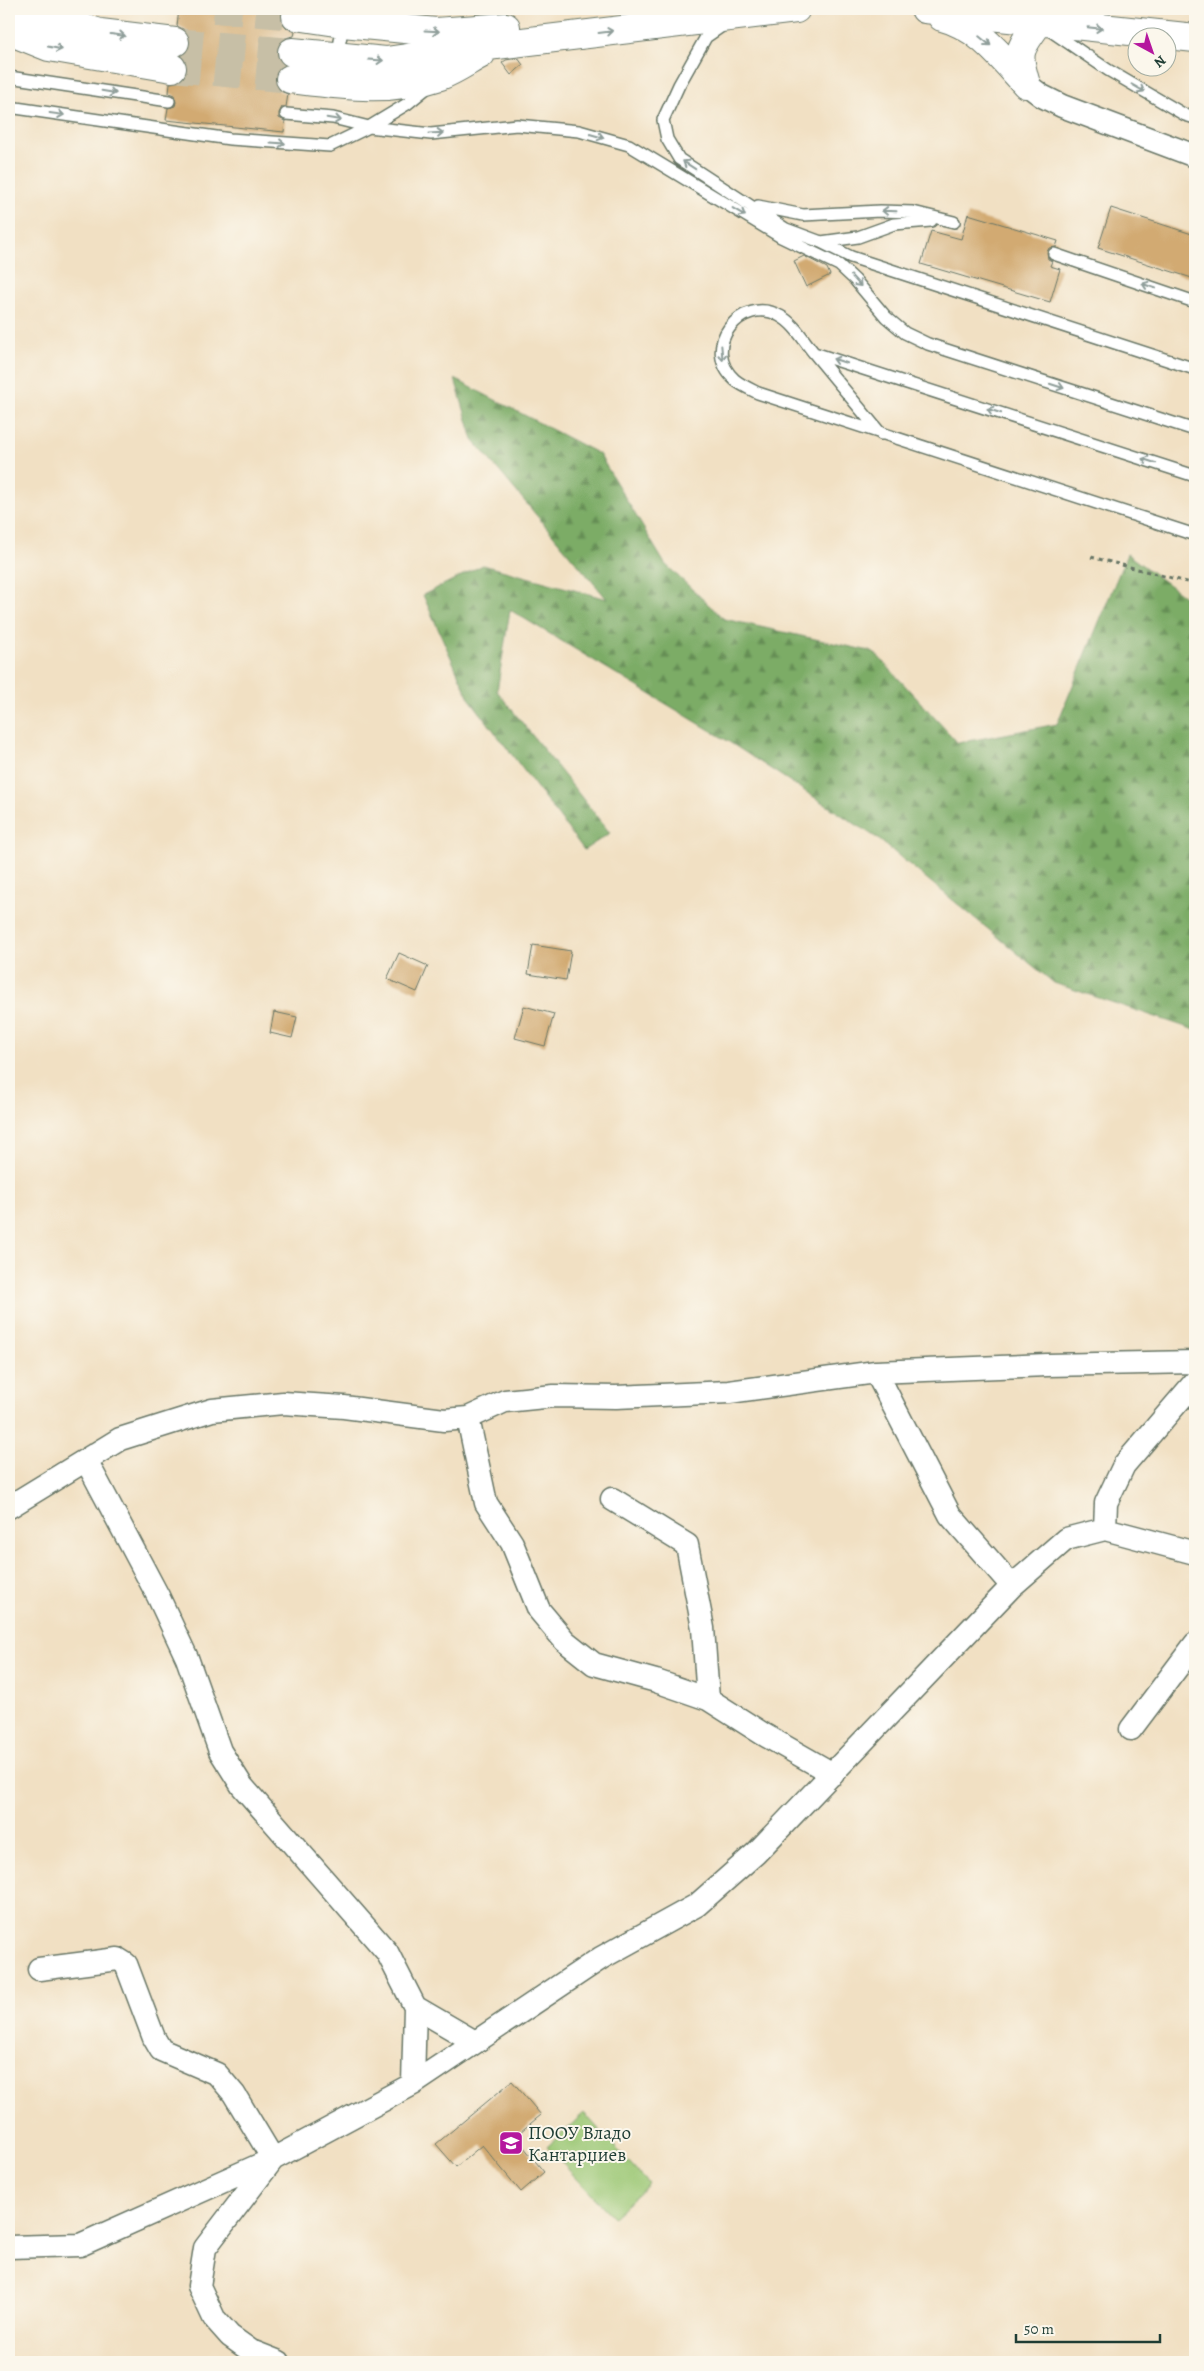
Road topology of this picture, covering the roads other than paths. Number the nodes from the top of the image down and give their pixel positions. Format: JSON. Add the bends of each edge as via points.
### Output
{"nodes":[{"id":1,"x":20,"y":9,"type":"edge"},
{"id":2,"x":650,"y":9,"type":"edge"},
{"id":3,"x":796,"y":9,"type":"edge"},
{"id":4,"x":909,"y":9,"type":"edge"},
{"id":5,"x":925,"y":9,"type":"edge"},
{"id":6,"x":296,"y":16,"type":"tunnel mouth"},
{"id":7,"x":344,"y":16,"type":"edge"},
{"id":8,"x":737,"y":16,"type":"junction"},
{"id":9,"x":1039,"y":22,"type":"junction"},
{"id":10,"x":9,"y":32,"type":"edge"},
{"id":11,"x":1195,"y":38,"type":"edge"},
{"id":12,"x":497,"y":45,"type":"junction"},
{"id":13,"x":292,"y":52,"type":"tunnel mouth"},
{"id":14,"x":337,"y":58,"type":"junction"},
{"id":15,"x":440,"y":76,"type":"junction"},
{"id":16,"x":9,"y":77,"type":"edge"},
{"id":17,"x":290,"y":79,"type":"tunnel mouth"},
{"id":18,"x":332,"y":84,"type":"junction"},
{"id":19,"x":1026,"y":84,"type":"junction"},
{"id":20,"x":168,"y":101,"type":"dead end"},
{"id":21,"x":9,"y":107,"type":"edge"},
{"id":22,"x":286,"y":114,"type":"dead end"},
{"id":23,"x":1195,"y":118,"type":"edge"},
{"id":24,"x":369,"y":127,"type":"junction"},
{"id":25,"x":1195,"y":156,"type":"edge"},
{"id":26,"x":744,"y":201,"type":"junction"},
{"id":27,"x":819,"y":247,"type":"junction"},
{"id":28,"x":1054,"y":254,"type":"dead end"},
{"id":29,"x":1195,"y":302,"type":"edge"},
{"id":30,"x":814,"y":353,"type":"junction"},
{"id":31,"x":1195,"y":369,"type":"edge"},
{"id":32,"x":1195,"y":430,"type":"edge"},
{"id":33,"x":881,"y":434,"type":"junction"},
{"id":34,"x":1195,"y":476,"type":"edge"},
{"id":35,"x":1195,"y":535,"type":"edge"},
{"id":36,"x":1195,"y":1362,"type":"edge"},
{"id":37,"x":876,"y":1372,"type":"junction"},
{"id":38,"x":1195,"y":1382,"type":"edge"},
{"id":39,"x":468,"y":1418,"type":"junction"},
{"id":40,"x":86,"y":1460,"type":"junction"},
{"id":41,"x":612,"y":1499,"type":"dead end"},
{"id":42,"x":9,"y":1507,"type":"edge"},
{"id":43,"x":1105,"y":1529,"type":"junction"},
{"id":44,"x":1195,"y":1553,"type":"edge"},
{"id":45,"x":1012,"y":1586,"type":"junction"},
{"id":46,"x":1195,"y":1644,"type":"edge"},
{"id":47,"x":708,"y":1699,"type":"junction"},
{"id":48,"x":1131,"y":1729,"type":"dead end"},
{"id":49,"x":833,"y":1774,"type":"junction"},
{"id":50,"x":39,"y":1969,"type":"dead end"},
{"id":51,"x":416,"y":2007,"type":"junction"},
{"id":52,"x":475,"y":2042,"type":"junction"},
{"id":53,"x":413,"y":2084,"type":"junction"},
{"id":54,"x":273,"y":2159,"type":"junction"},
{"id":55,"x":9,"y":2247,"type":"edge"},
{"id":56,"x":279,"y":2362,"type":"edge"}],
"edges":[{"from":1,"to":10,"type":"highway","via":[[174,55],[49,47]]},
{"from":7,"to":2,"type":"highway","one_way":true,"via":[[436,32],[507,27]]},
{"from":3,"to":8,"type":"highway"},
{"from":4,"to":19,"type":"highway","one_way":true,"via":[[952,20],[986,41]]},
{"from":5,"to":9,"type":"highway"},
{"from":6,"to":7,"type":"highway"},
{"from":7,"to":14,"type":"lane"},
{"from":12,"to":8,"type":"highway","one_way":true},
{"from":26,"to":8,"type":"lane","one_way":true,"via":[[679,159],[667,140],[664,120],[679,85],[706,38]]},
{"from":9,"to":11,"type":"highway","one_way":true},
{"from":9,"to":19,"type":"highway","via":[[1018,58]]},
{"from":9,"to":23,"type":"lane","one_way":true,"via":[[1108,70]]},
{"from":14,"to":12,"type":"highway","one_way":true,"via":[[386,61]]},
{"from":12,"to":15,"type":"highway"},
{"from":13,"to":14,"type":"highway"},
{"from":14,"to":18,"type":"lane"},
{"from":15,"to":18,"type":"highway","via":[[391,88]]},
{"from":15,"to":24,"type":"lane","via":[[408,104]]},
{"from":16,"to":20,"type":"lane","one_way":true},
{"from":17,"to":18,"type":"highway"},
{"from":19,"to":25,"type":"street","via":[[1062,106]]},
{"from":21,"to":24,"type":"lane","one_way":true,"via":[[230,139],[330,146]]},
{"from":22,"to":24,"type":"lane","one_way":true,"via":[[333,118]]},
{"from":24,"to":27,"type":"lane","one_way":true,"via":[[431,134],[517,125],[579,131],[629,145],[781,237]]},
{"from":26,"to":27,"type":"lane"},
{"from":27,"to":26,"type":"lane","one_way":true,"via":[[894,224],[925,220],[959,224],[913,212],[803,215]]},
{"from":27,"to":31,"type":"lane"},
{"from":27,"to":32,"type":"lane","one_way":true,"via":[[886,318],[905,333],[928,344]]},
{"from":29,"to":28,"type":"lane","one_way":true},
{"from":30,"to":33,"type":"lane"},
{"from":30,"to":33,"type":"lane","one_way":true,"via":[[780,316],[763,311],[744,315],[728,328],[721,340],[723,362],[734,379],[758,394]]},
{"from":34,"to":30,"type":"lane","one_way":true},
{"from":33,"to":35,"type":"lane"},
{"from":36,"to":37,"type":"street","via":[[1047,1364]]},
{"from":37,"to":39,"type":"street","via":[[730,1392],[554,1396],[506,1401]]},
{"from":37,"to":45,"type":"street","via":[[950,1515]]},
{"from":38,"to":43,"type":"street","via":[[1124,1465],[1106,1503]]},
{"from":39,"to":40,"type":"street","via":[[444,1420],[344,1406],[283,1403],[212,1410],[120,1439]]},
{"from":39,"to":47,"type":"street","via":[[486,1503],[512,1543],[539,1610],[565,1641],[594,1664]]},
{"from":40,"to":42,"type":"street"},
{"from":40,"to":51,"type":"street","via":[[187,1658],[220,1750],[242,1786],[387,1952]]},
{"from":41,"to":47,"type":"street","via":[[688,1545],[703,1628]]},
{"from":43,"to":44,"type":"street"},
{"from":43,"to":45,"type":"street","via":[[1066,1539]]},
{"from":45,"to":49,"type":"street"},
{"from":46,"to":48,"type":"street"},
{"from":47,"to":49,"type":"street"},
{"from":49,"to":52,"type":"street","via":[[756,1853],[697,1904],[601,1958]]},
{"from":50,"to":54,"type":"street","via":[[118,1958],[126,1964],[161,2050],[217,2074],[234,2094]]},
{"from":51,"to":52,"type":"street"},
{"from":51,"to":53,"type":"street"},
{"from":52,"to":53,"type":"street"},
{"from":53,"to":54,"type":"street"},
{"from":54,"to":55,"type":"street","via":[[80,2245]]},
{"from":54,"to":56,"type":"street","via":[[205,2248],[199,2286],[214,2318],[230,2336],[251,2351]]}]}
